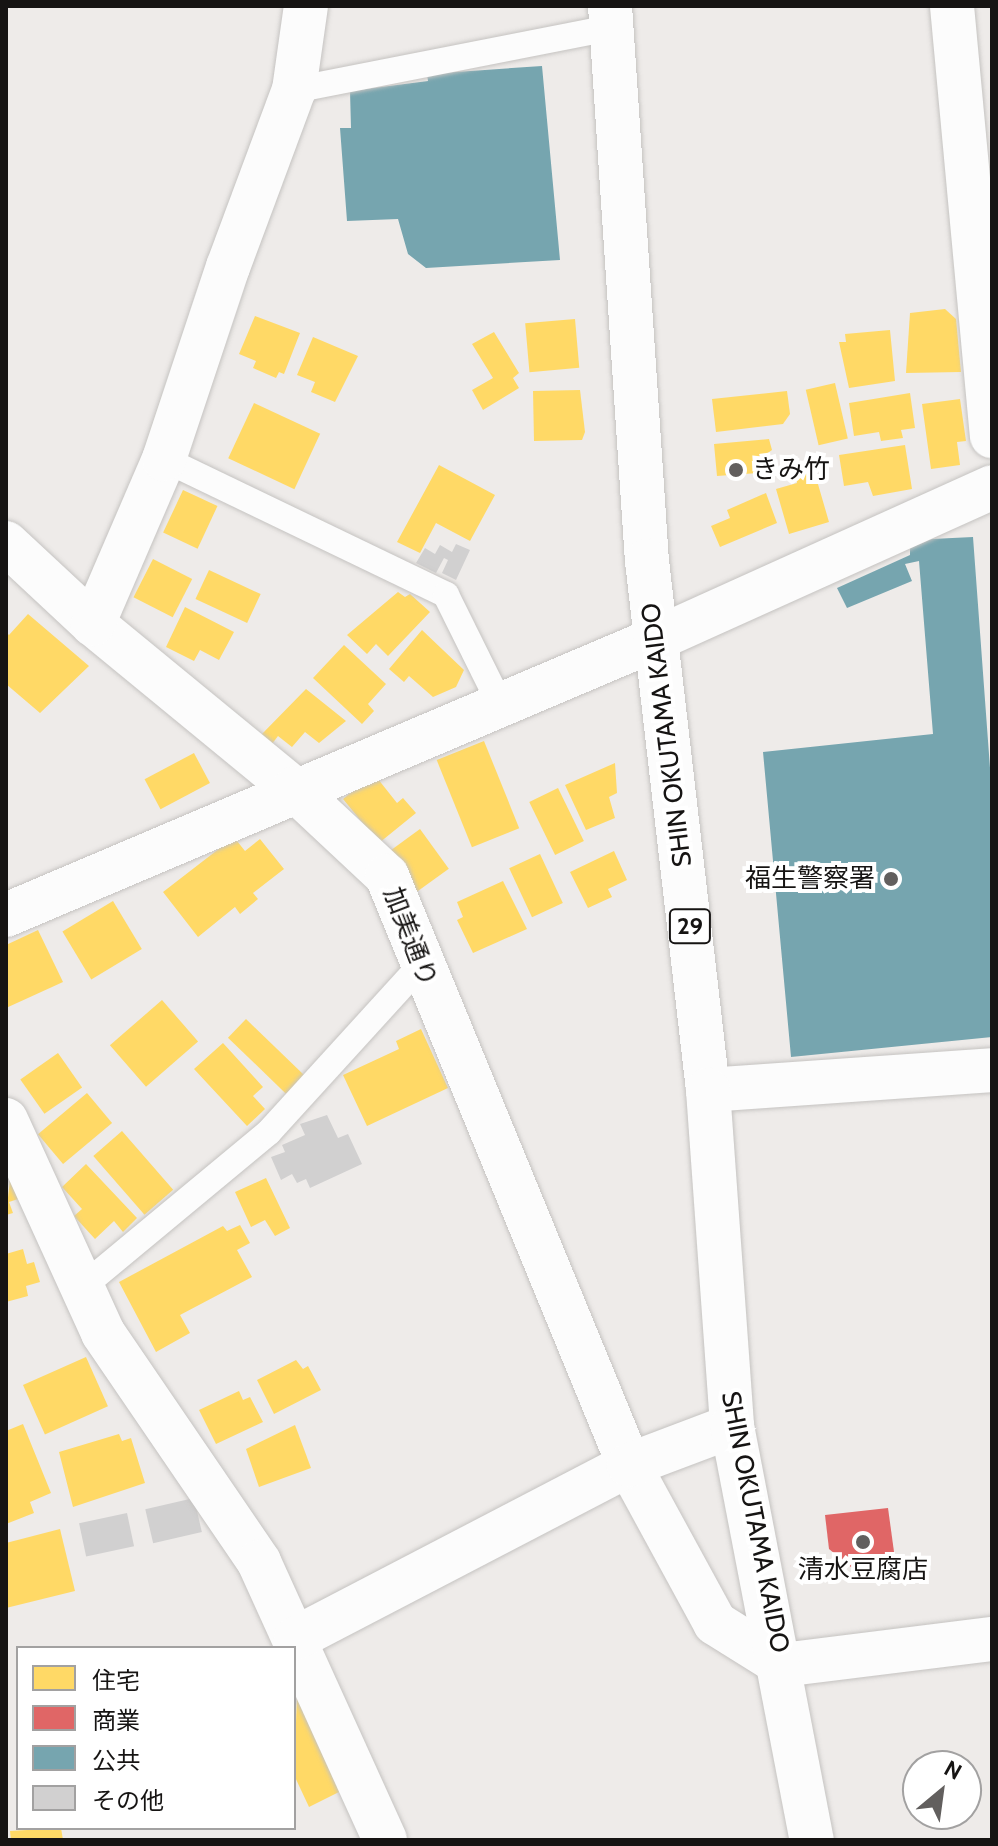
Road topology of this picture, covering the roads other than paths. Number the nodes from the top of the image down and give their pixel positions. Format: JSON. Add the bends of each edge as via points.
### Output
{"nodes":[{"id":1,"x":306,"y":6,"type":"edge"},
{"id":2,"x":952,"y":6,"type":"edge"},
{"id":3,"x":610,"y":17,"type":"edge"},
{"id":4,"x":294,"y":90,"type":"junction"},
{"id":5,"x":992,"y":436,"type":"edge"},
{"id":6,"x":164,"y":459,"type":"junction"},
{"id":7,"x":992,"y":487,"type":"edge"},
{"id":8,"x":11,"y":560,"type":"edge"},
{"id":9,"x":93,"y":624,"type":"junction"},
{"id":10,"x":656,"y":639,"type":"junction"},
{"id":11,"x":500,"y":704,"type":"junction"},
{"id":12,"x":294,"y":789,"type":"junction"},
{"id":13,"x":6,"y":915,"type":"edge"},
{"id":14,"x":420,"y":966,"type":"junction"},
{"id":15,"x":992,"y":1070,"type":"edge"},
{"id":16,"x":708,"y":1090,"type":"junction"},
{"id":17,"x":6,"y":1120,"type":"edge"},
{"id":18,"x":81,"y":1288,"type":"junction"},
{"id":19,"x":732,"y":1426,"type":"junction"},
{"id":20,"x":629,"y":1465,"type":"junction"},
{"id":21,"x":296,"y":1638,"type":"junction"},
{"id":22,"x":992,"y":1639,"type":"edge"},
{"id":23,"x":782,"y":1665,"type":"junction"},
{"id":24,"x":385,"y":1840,"type":"edge"},
{"id":25,"x":812,"y":1840,"type":"edge"}],
"edges":[{"from":1,"to":4,"type":"street"},
{"from":2,"to":5,"type":"street"},
{"from":3,"to":4,"type":"lane"},
{"from":3,"to":10,"type":"street","name":"SHIN OKUTAMA KAIDO","number":"29"},
{"from":4,"to":6,"type":"street"},
{"from":6,"to":9,"type":"street"},
{"from":6,"to":11,"type":"lane","via":[[446,595]]},
{"from":7,"to":10,"type":"street"},
{"from":8,"to":9,"type":"street","name":"加美通り"},
{"from":9,"to":12,"type":"street","name":"加美通り"},
{"from":10,"to":11,"type":"street"},
{"from":10,"to":16,"type":"street","name":"SHIN OKUTAMA KAIDO","number":"29"},
{"from":11,"to":12,"type":"street"},
{"from":12,"to":13,"type":"street"},
{"from":12,"to":14,"type":"street","name":"加美通り","via":[[387,876]]},
{"from":14,"to":18,"type":"lane","via":[[269,1132]]},
{"from":14,"to":20,"type":"street","name":"加美通り"},
{"from":15,"to":16,"type":"street"},
{"from":16,"to":19,"type":"street","name":"SHIN OKUTAMA KAIDO","number":"29"},
{"from":17,"to":18,"type":"street"},
{"from":18,"to":21,"type":"street","via":[[103,1333],[259,1562]]},
{"from":19,"to":20,"type":"street"},
{"from":19,"to":23,"type":"street","name":"SHIN OKUTAMA KAIDO","number":"29"},
{"from":20,"to":21,"type":"street"},
{"from":20,"to":23,"type":"street","name":"加美通り","via":[[715,1623]]},
{"from":21,"to":24,"type":"street"},
{"from":22,"to":23,"type":"street"},
{"from":23,"to":25,"type":"street","name":"SHIN OKUTAMA KAIDO","number":"29"}]}
